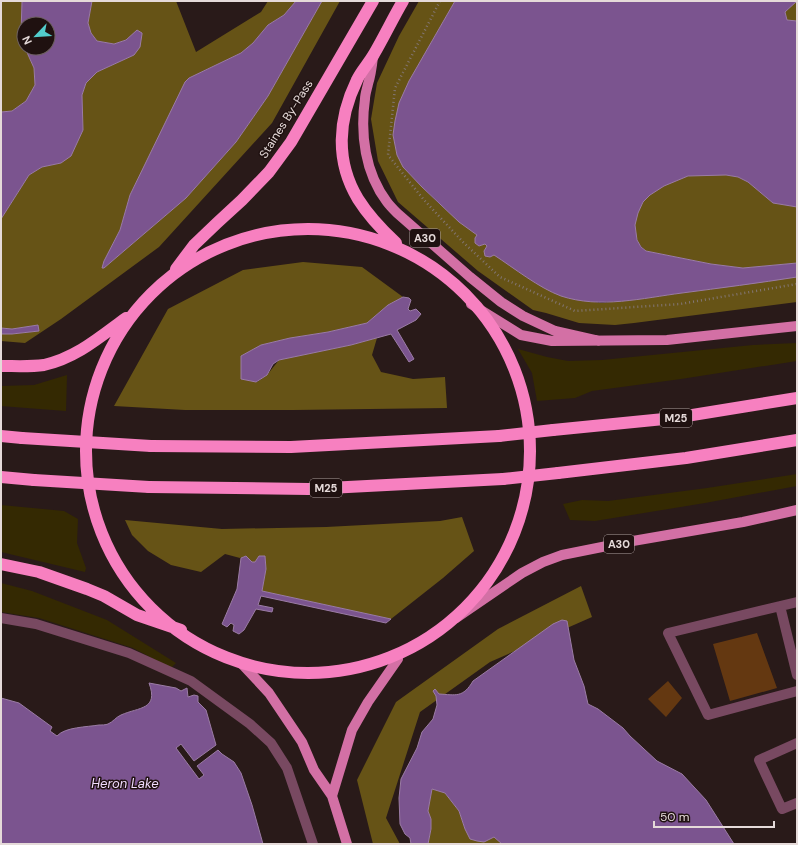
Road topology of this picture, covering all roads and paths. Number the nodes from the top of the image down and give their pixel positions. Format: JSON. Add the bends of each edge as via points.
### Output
{"nodes":[{"id":1,"x":373,"y":1,"type":"edge"},
{"id":2,"x":404,"y":1,"type":"edge"},
{"id":3,"x":440,"y":1,"type":"edge"},
{"id":4,"x":373,"y":55,"type":"junction"},
{"id":5,"x":406,"y":252,"type":"junction"},
{"id":6,"x":173,"y":273,"type":"junction"},
{"id":7,"x":797,"y":284,"type":"edge"},
{"id":8,"x":471,"y":304,"type":"junction"},
{"id":9,"x":143,"y":306,"type":"junction"},
{"id":10,"x":797,"y":326,"type":"edge"},
{"id":11,"x":599,"y":341,"type":"junction"},
{"id":12,"x":1,"y":366,"type":"edge"},
{"id":13,"x":797,"y":398,"type":"edge"},
{"id":14,"x":1,"y":436,"type":"edge"},
{"id":15,"x":797,"y":440,"type":"edge"},
{"id":16,"x":1,"y":477,"type":"edge"},
{"id":17,"x":797,"y":510,"type":"edge"},
{"id":18,"x":1,"y":564,"type":"edge"},
{"id":19,"x":797,"y":602,"type":"edge"},
{"id":20,"x":780,"y":606,"type":"junction"},
{"id":21,"x":1,"y":618,"type":"edge"},
{"id":22,"x":456,"y":618,"type":"junction"},
{"id":23,"x":189,"y":633,"type":"junction"},
{"id":24,"x":398,"y":659,"type":"junction"},
{"id":25,"x":242,"y":664,"type":"junction"},
{"id":26,"x":797,"y":675,"type":"edge"},
{"id":27,"x":797,"y":691,"type":"edge"},
{"id":28,"x":797,"y":743,"type":"edge"},
{"id":29,"x":332,"y":796,"type":"junction"},
{"id":30,"x":797,"y":803,"type":"edge"},
{"id":31,"x":313,"y":844,"type":"edge"},
{"id":32,"x":347,"y":844,"type":"edge"}],
"edges":[{"from":1,"to":6,"type":"highway","name":"Staines By-Pass","via":[[309,112],[269,172],[194,245]]},
{"from":2,"to":4,"type":"highway","number":"A30"},
{"from":3,"to":7,"type":"path","via":[[395,88],[388,155],[424,200],[500,277],[575,311],[680,304]]},
{"from":4,"to":5,"type":"highway","number":"A30","via":[[357,78],[346,104],[342,157],[345,171],[358,200],[382,230]]},
{"from":4,"to":11,"type":"main road","number":"A30","via":[[364,102],[364,136],[366,156],[386,201],[501,302],[555,331]]},
{"from":5,"to":6,"type":"highway","via":[[374,236],[352,229],[324,223],[297,222],[261,228],[244,234]]},
{"from":5,"to":8,"type":"highway"},
{"from":6,"to":9,"type":"highway"},
{"from":8,"to":11,"type":"main road","number":"A30","via":[[521,335],[552,341]]},
{"from":8,"to":22,"type":"highway","via":[[515,369],[527,403],[530,477],[510,541],[488,576]]},
{"from":9,"to":12,"type":"highway","via":[[88,346],[59,361],[43,365]]},
{"from":9,"to":23,"type":"highway","via":[[116,337],[100,361],[92,380],[88,399],[95,516],[113,556],[137,588]]},
{"from":10,"to":11,"type":"main road","number":"A30","via":[[667,340]]},
{"from":13,"to":14,"type":"highway","number":"M25","bridge":true,"via":[[674,418],[499,436],[291,447],[150,446]]},
{"from":15,"to":16,"type":"highway","number":"M25","bridge":true,"via":[[686,458],[558,474],[309,489],[149,487]]},
{"from":17,"to":22,"type":"main road","number":"A30","via":[[562,555],[522,573]]},
{"from":18,"to":23,"type":"highway","via":[[39,572],[88,589],[137,615]]},
{"from":19,"to":20,"type":"lane"},
{"from":20,"to":26,"type":"lane"},
{"from":20,"to":27,"type":"lane","via":[[668,633],[708,715]]},
{"from":21,"to":31,"type":"lane","via":[[36,624],[129,653],[191,681],[250,724],[271,743],[287,768]]},
{"from":22,"to":24,"type":"highway"},
{"from":23,"to":25,"type":"highway"},
{"from":24,"to":25,"type":"highway","via":[[355,676],[317,681],[272,675]]},
{"from":24,"to":29,"type":"main road","via":[[352,730]]},
{"from":25,"to":29,"type":"main road","via":[[269,693],[291,725],[302,742],[314,770]]},
{"from":28,"to":30,"type":"lane","via":[[759,760],[782,809]]},
{"from":29,"to":32,"type":"main road"}]}
